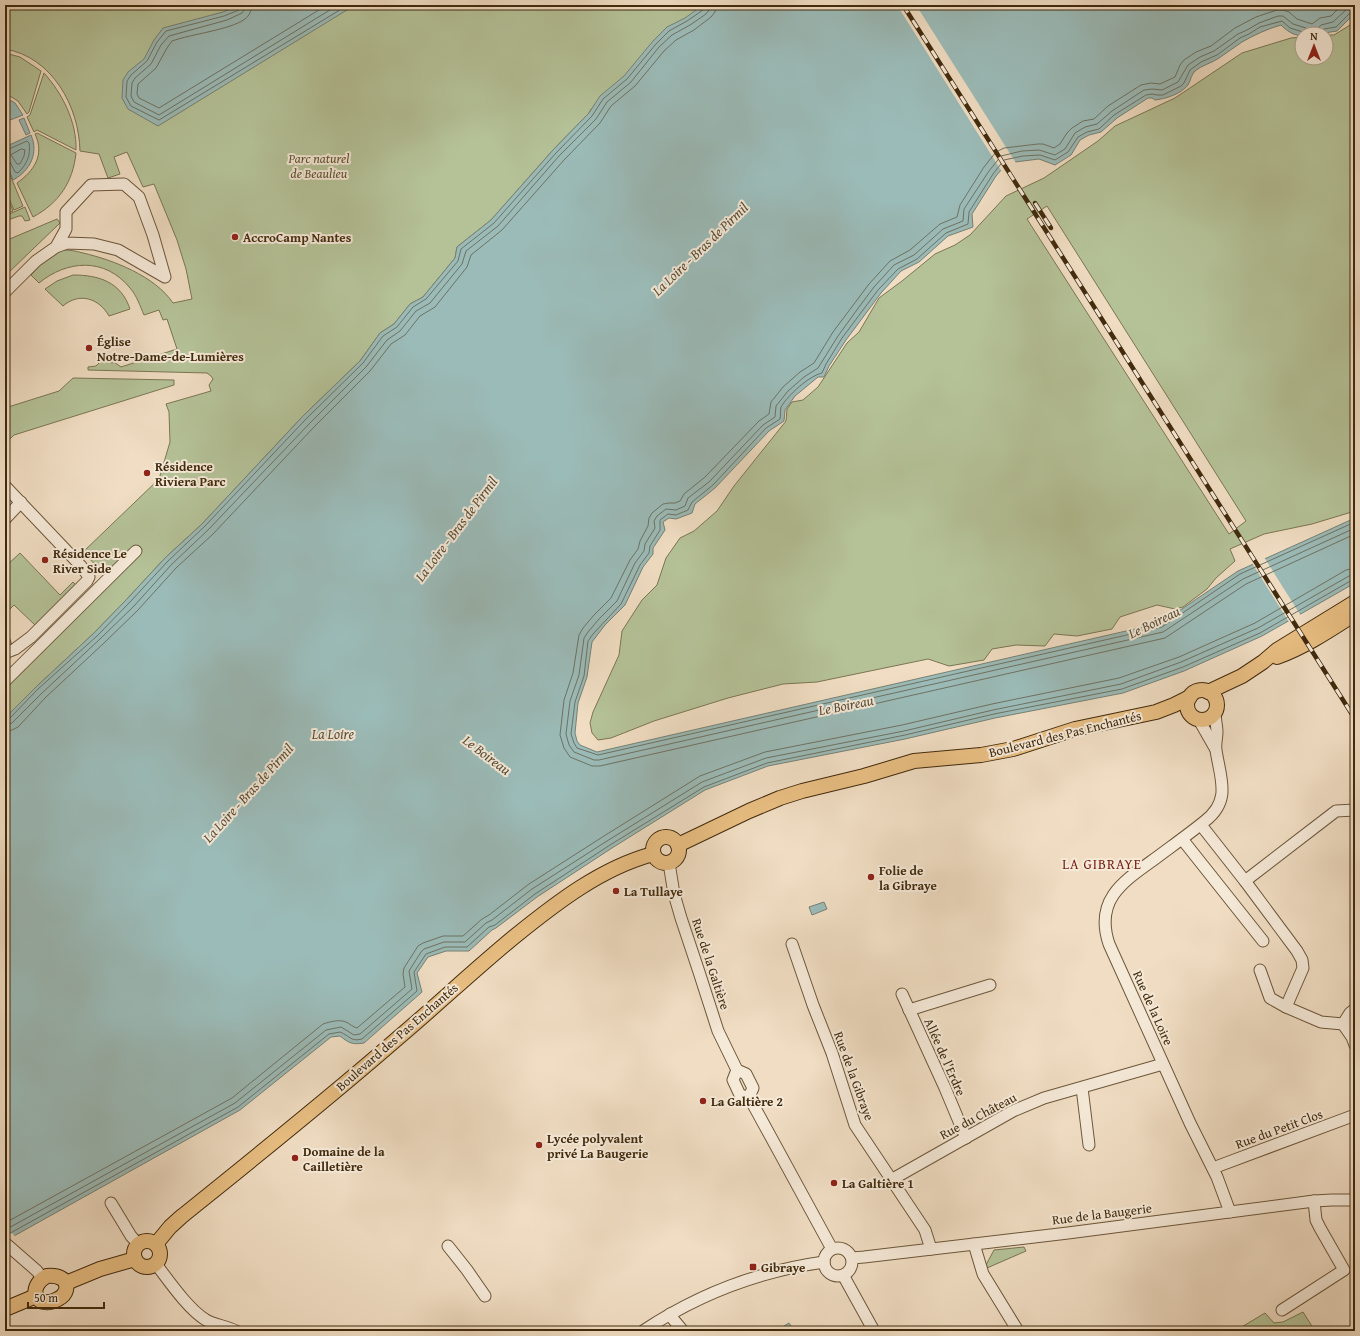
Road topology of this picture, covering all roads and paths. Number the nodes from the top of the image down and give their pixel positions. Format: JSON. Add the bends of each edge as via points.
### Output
{"nodes":[{"id":1,"x":56,"y":247,"type":"junction"},
{"id":2,"x":5,"y":292,"type":"edge"},
{"id":3,"x":5,"y":486,"type":"edge"},
{"id":4,"x":21,"y":502,"type":"junction"},
{"id":5,"x":5,"y":519,"type":"edge"},
{"id":6,"x":136,"y":551,"type":"dead end"},
{"id":7,"x":1355,"y":602,"type":"edge"},
{"id":8,"x":1355,"y":614,"type":"edge"},
{"id":9,"x":7,"y":652,"type":"edge"},
{"id":10,"x":1263,"y":662,"type":"junction"},
{"id":11,"x":1242,"y":676,"type":"junction"},
{"id":12,"x":5,"y":681,"type":"edge"},
{"id":13,"x":1208,"y":692,"type":"junction"},
{"id":14,"x":1190,"y":697,"type":"junction"},
{"id":15,"x":1216,"y":709,"type":"junction"},
{"id":16,"x":1156,"y":712,"type":"junction"},
{"id":17,"x":1195,"y":717,"type":"junction"},
{"id":18,"x":1216,"y":748,"type":"junction"},
{"id":19,"x":1355,"y":810,"type":"edge"},
{"id":20,"x":1200,"y":825,"type":"junction"},
{"id":21,"x":1182,"y":839,"type":"junction"},
{"id":22,"x":678,"y":845,"type":"junction"},
{"id":23,"x":653,"y":854,"type":"junction"},
{"id":24,"x":669,"y":863,"type":"junction"},
{"id":25,"x":1245,"y":881,"type":"junction"},
{"id":26,"x":1262,"y":941,"type":"dead end"},
{"id":27,"x":792,"y":944,"type":"dead end"},
{"id":28,"x":1260,"y":970,"type":"dead end"},
{"id":29,"x":990,"y":985,"type":"dead end"},
{"id":30,"x":902,"y":994,"type":"dead end"},
{"id":31,"x":1286,"y":1007,"type":"junction"},
{"id":32,"x":1355,"y":1009,"type":"edge"},
{"id":33,"x":909,"y":1010,"type":"junction"},
{"id":34,"x":1343,"y":1024,"type":"junction"},
{"id":35,"x":1355,"y":1045,"type":"edge"},
{"id":36,"x":1163,"y":1064,"type":"junction"},
{"id":37,"x":1082,"y":1088,"type":"junction"},
{"id":38,"x":1355,"y":1115,"type":"edge"},
{"id":39,"x":966,"y":1138,"type":"junction"},
{"id":40,"x":1090,"y":1145,"type":"dead end"},
{"id":41,"x":1213,"y":1168,"type":"junction"},
{"id":42,"x":891,"y":1180,"type":"junction"},
{"id":43,"x":1355,"y":1200,"type":"edge"},
{"id":44,"x":1314,"y":1201,"type":"junction"},
{"id":45,"x":111,"y":1204,"type":"dead end"},
{"id":46,"x":1230,"y":1212,"type":"junction"},
{"id":47,"x":5,"y":1243,"type":"edge"},
{"id":48,"x":138,"y":1244,"type":"junction"},
{"id":49,"x":156,"y":1244,"type":"junction"},
{"id":50,"x":974,"y":1244,"type":"junction"},
{"id":51,"x":448,"y":1246,"type":"dead end"},
{"id":52,"x":832,"y":1249,"type":"junction"},
{"id":53,"x":931,"y":1249,"type":"junction"},
{"id":54,"x":852,"y":1258,"type":"junction"},
{"id":55,"x":135,"y":1259,"type":"junction"},
{"id":56,"x":824,"y":1262,"type":"junction"},
{"id":57,"x":156,"y":1264,"type":"junction"},
{"id":58,"x":40,"y":1275,"type":"junction"},
{"id":59,"x":843,"y":1275,"type":"junction"},
{"id":60,"x":66,"y":1283,"type":"junction"},
{"id":61,"x":36,"y":1296,"type":"junction"},
{"id":62,"x":485,"y":1296,"type":"dead end"},
{"id":63,"x":5,"y":1309,"type":"edge"},
{"id":64,"x":1282,"y":1310,"type":"dead end"},
{"id":65,"x":670,"y":1314,"type":"junction"},
{"id":66,"x":236,"y":1331,"type":"edge"},
{"id":67,"x":643,"y":1331,"type":"edge"},
{"id":68,"x":683,"y":1331,"type":"edge"},
{"id":69,"x":874,"y":1331,"type":"edge"},
{"id":70,"x":1018,"y":1331,"type":"edge"}],
"edges":[{"from":1,"to":1,"type":"street","via":[[66,229],[66,212],[91,185],[124,184],[139,197],[165,277],[118,250],[94,244],[67,243]]},
{"from":1,"to":2,"type":"street","via":[[36,261]]},
{"from":3,"to":4,"type":"street"},
{"from":4,"to":5,"type":"street"},
{"from":4,"to":9,"type":"street","via":[[89,577],[31,637]]},
{"from":6,"to":12,"type":"street"},
{"from":7,"to":10,"type":"main road","via":[[1277,650]]},
{"from":8,"to":10,"type":"main road","via":[[1291,652]]},
{"from":10,"to":11,"type":"main road"},
{"from":11,"to":13,"type":"main road"},
{"from":11,"to":15,"type":"main road"},
{"from":13,"to":14,"type":"main road","via":[[1196,692]]},
{"from":13,"to":15,"type":"main road","via":[[1214,697]]},
{"from":14,"to":16,"type":"main road","name":"Boulevard des Pas Enchantés"},
{"from":14,"to":17,"type":"main road","via":[[1188,706]]},
{"from":15,"to":17,"type":"main road","via":[[1209,718]]},
{"from":15,"to":18,"type":"street","name":"Rue de la Loire"},
{"from":16,"to":17,"type":"main road","name":"Boulevard des Pas Enchantés"},
{"from":16,"to":22,"type":"main road","name":"Boulevard des Pas Enchantés","via":[[1081,728],[998,752],[914,761],[802,791],[780,798]]},
{"from":17,"to":18,"type":"street","name":"Rue de la Loire"},
{"from":18,"to":20,"type":"street","name":"Rue de la Loire","via":[[1223,786],[1222,798],[1212,816]]},
{"from":19,"to":25,"type":"street","via":[[1336,811]]},
{"from":20,"to":21,"type":"street","name":"Rue de la Loire"},
{"from":20,"to":25,"type":"street"},
{"from":21,"to":26,"type":"street"},
{"from":21,"to":36,"type":"street","name":"Rue de la Loire","via":[[1122,884],[1110,900],[1105,918],[1109,944]]},
{"from":22,"to":23,"type":"main road","via":[[670,838],[663,838],[655,843]]},
{"from":22,"to":24,"type":"main road","via":[[678,856]]},
{"from":23,"to":24,"type":"main road","via":[[659,861]]},
{"from":23,"to":49,"type":"main road","name":"Boulevard des Pas Enchantés","via":[[626,862],[536,918],[356,1074],[180,1217]]},
{"from":24,"to":52,"type":"street","name":"Rue de la Galtière","via":[[674,894],[718,1031],[736,1070],[746,1074],[753,1088],[750,1097]]},
{"from":25,"to":31,"type":"street","via":[[1302,960],[1303,968]]},
{"from":27,"to":42,"type":"street","name":"Rue de la Gibraye","via":[[855,1125]]},
{"from":28,"to":31,"type":"street","via":[[1270,998]]},
{"from":29,"to":33,"type":"street","name":"Allée de l'Erdre"},
{"from":30,"to":33,"type":"street","name":"Allée de l'Erdre"},
{"from":31,"to":34,"type":"street","via":[[1321,1022]]},
{"from":32,"to":34,"type":"street"},
{"from":33,"to":39,"type":"street","name":"Allée de l'Erdre"},
{"from":34,"to":35,"type":"street"},
{"from":36,"to":37,"type":"street","name":"Rue du Château"},
{"from":36,"to":41,"type":"street","name":"Rue de la Loire"},
{"from":37,"to":39,"type":"street","name":"Rue du Château","via":[[1044,1098],[1013,1111]]},
{"from":37,"to":40,"type":"street"},
{"from":38,"to":41,"type":"street","name":"Rue du Petit Clos"},
{"from":39,"to":42,"type":"street","name":"Rue du Château"},
{"from":41,"to":46,"type":"street","name":"Rue de la Loire"},
{"from":42,"to":53,"type":"street","name":"Rue de la Gibraye","via":[[925,1230]]},
{"from":43,"to":44,"type":"street","name":"Rue de la Baugerie"},
{"from":44,"to":46,"type":"street","name":"Rue de la Baugerie"},
{"from":44,"to":64,"type":"street","via":[[1316,1220],[1344,1270]]},
{"from":45,"to":48,"type":"street"},
{"from":46,"to":50,"type":"street","name":"Rue de la Baugerie"},
{"from":47,"to":58,"type":"street"},
{"from":48,"to":49,"type":"main road","via":[[146,1240]]},
{"from":48,"to":55,"type":"main road","via":[[134,1252]]},
{"from":49,"to":57,"type":"main road","via":[[161,1254]]},
{"from":50,"to":53,"type":"street","name":"Rue de la Baugerie"},
{"from":50,"to":70,"type":"street","via":[[983,1274]]},
{"from":51,"to":62,"type":"street"},
{"from":52,"to":54,"type":"street","via":[[843,1249]]},
{"from":52,"to":56,"type":"street","via":[[826,1254]]},
{"from":53,"to":54,"type":"street","name":"Rue de la Baugerie"},
{"from":54,"to":59,"type":"street","via":[[851,1269]]},
{"from":55,"to":57,"type":"main road","via":[[144,1266]]},
{"from":55,"to":60,"type":"main road","via":[[95,1270]]},
{"from":56,"to":59,"type":"street","via":[[830,1274]]},
{"from":56,"to":65,"type":"street","via":[[750,1279],[722,1289]]},
{"from":57,"to":66,"type":"street","via":[[196,1313],[210,1322]]},
{"from":58,"to":60,"type":"main road","via":[[61,1277]]},
{"from":58,"to":61,"type":"main road"},
{"from":59,"to":69,"type":"street"},
{"from":60,"to":61,"type":"main road","via":[[63,1296],[53,1301],[44,1302]]},
{"from":61,"to":63,"type":"main road"},
{"from":65,"to":67,"type":"street"},
{"from":65,"to":68,"type":"street"}]}
